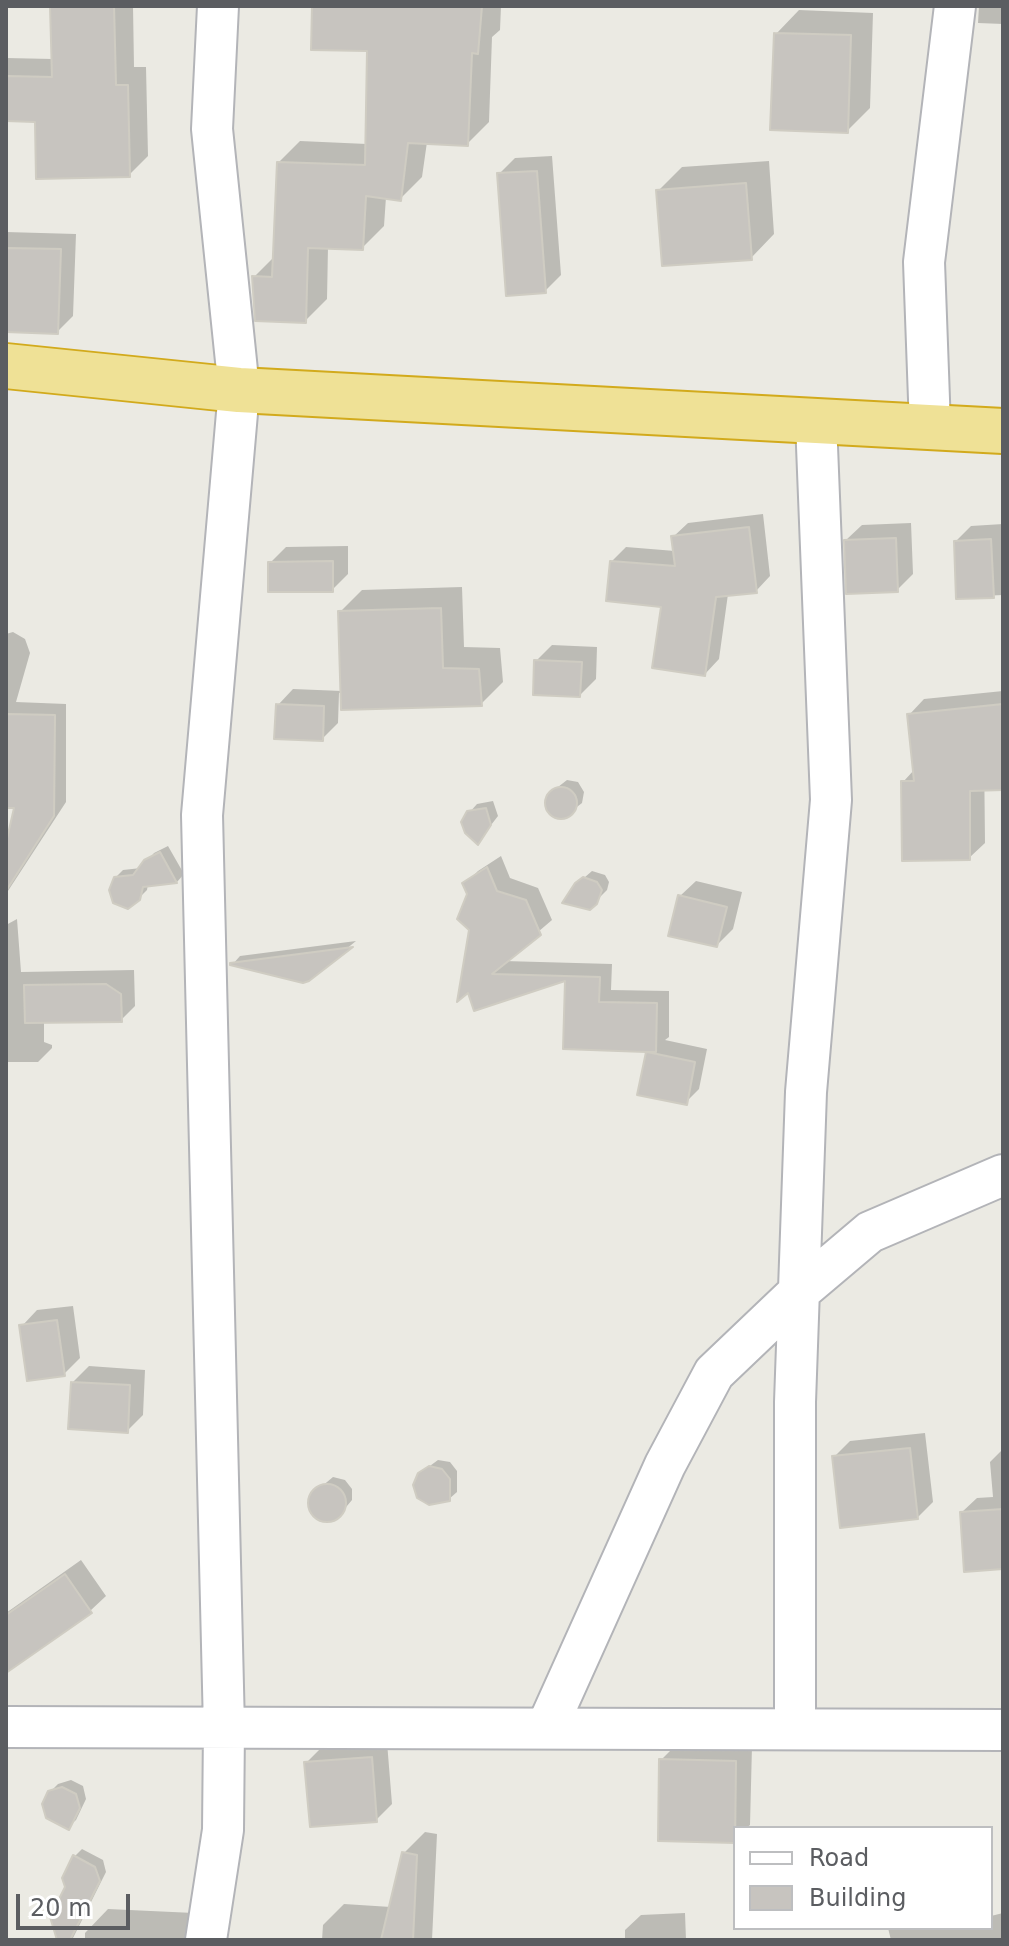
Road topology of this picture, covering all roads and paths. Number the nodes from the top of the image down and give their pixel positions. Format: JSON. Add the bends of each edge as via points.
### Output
{"nodes":[{"id":1,"x":218,"y":6,"type":"edge"},
{"id":2,"x":955,"y":6,"type":"edge"},
{"id":3,"x":6,"y":366,"type":"edge"},
{"id":4,"x":239,"y":390,"type":"junction"},
{"id":5,"x":816,"y":421,"type":"junction"},
{"id":6,"x":930,"y":427,"type":"junction"},
{"id":7,"x":1003,"y":431,"type":"edge"},
{"id":8,"x":1003,"y":1175,"type":"edge"},
{"id":9,"x":799,"y":1292,"type":"junction"},
{"id":10,"x":6,"y":1727,"type":"edge"},
{"id":11,"x":547,"y":1727,"type":"junction"},
{"id":12,"x":224,"y":1728,"type":"junction"},
{"id":13,"x":795,"y":1729,"type":"junction"},
{"id":14,"x":1003,"y":1730,"type":"edge"},
{"id":15,"x":206,"y":1940,"type":"edge"}],
"edges":[{"from":1,"to":4,"type":"street","via":[[212,129]]},
{"from":2,"to":6,"type":"street","via":[[924,262]]},
{"from":3,"to":4,"type":"highway"},
{"from":4,"to":5,"type":"highway"},
{"from":4,"to":12,"type":"street","via":[[202,815]]},
{"from":5,"to":6,"type":"highway"},
{"from":5,"to":9,"type":"street","via":[[831,800],[806,1092]]},
{"from":6,"to":7,"type":"highway"},
{"from":8,"to":9,"type":"street","via":[[870,1232]]},
{"from":9,"to":11,"type":"street","via":[[714,1373],[665,1465]]},
{"from":9,"to":13,"type":"street"},
{"from":10,"to":12,"type":"street"},
{"from":11,"to":12,"type":"street"},
{"from":11,"to":13,"type":"street"},
{"from":12,"to":15,"type":"street","via":[[223,1830]]},
{"from":13,"to":14,"type":"street"}]}
